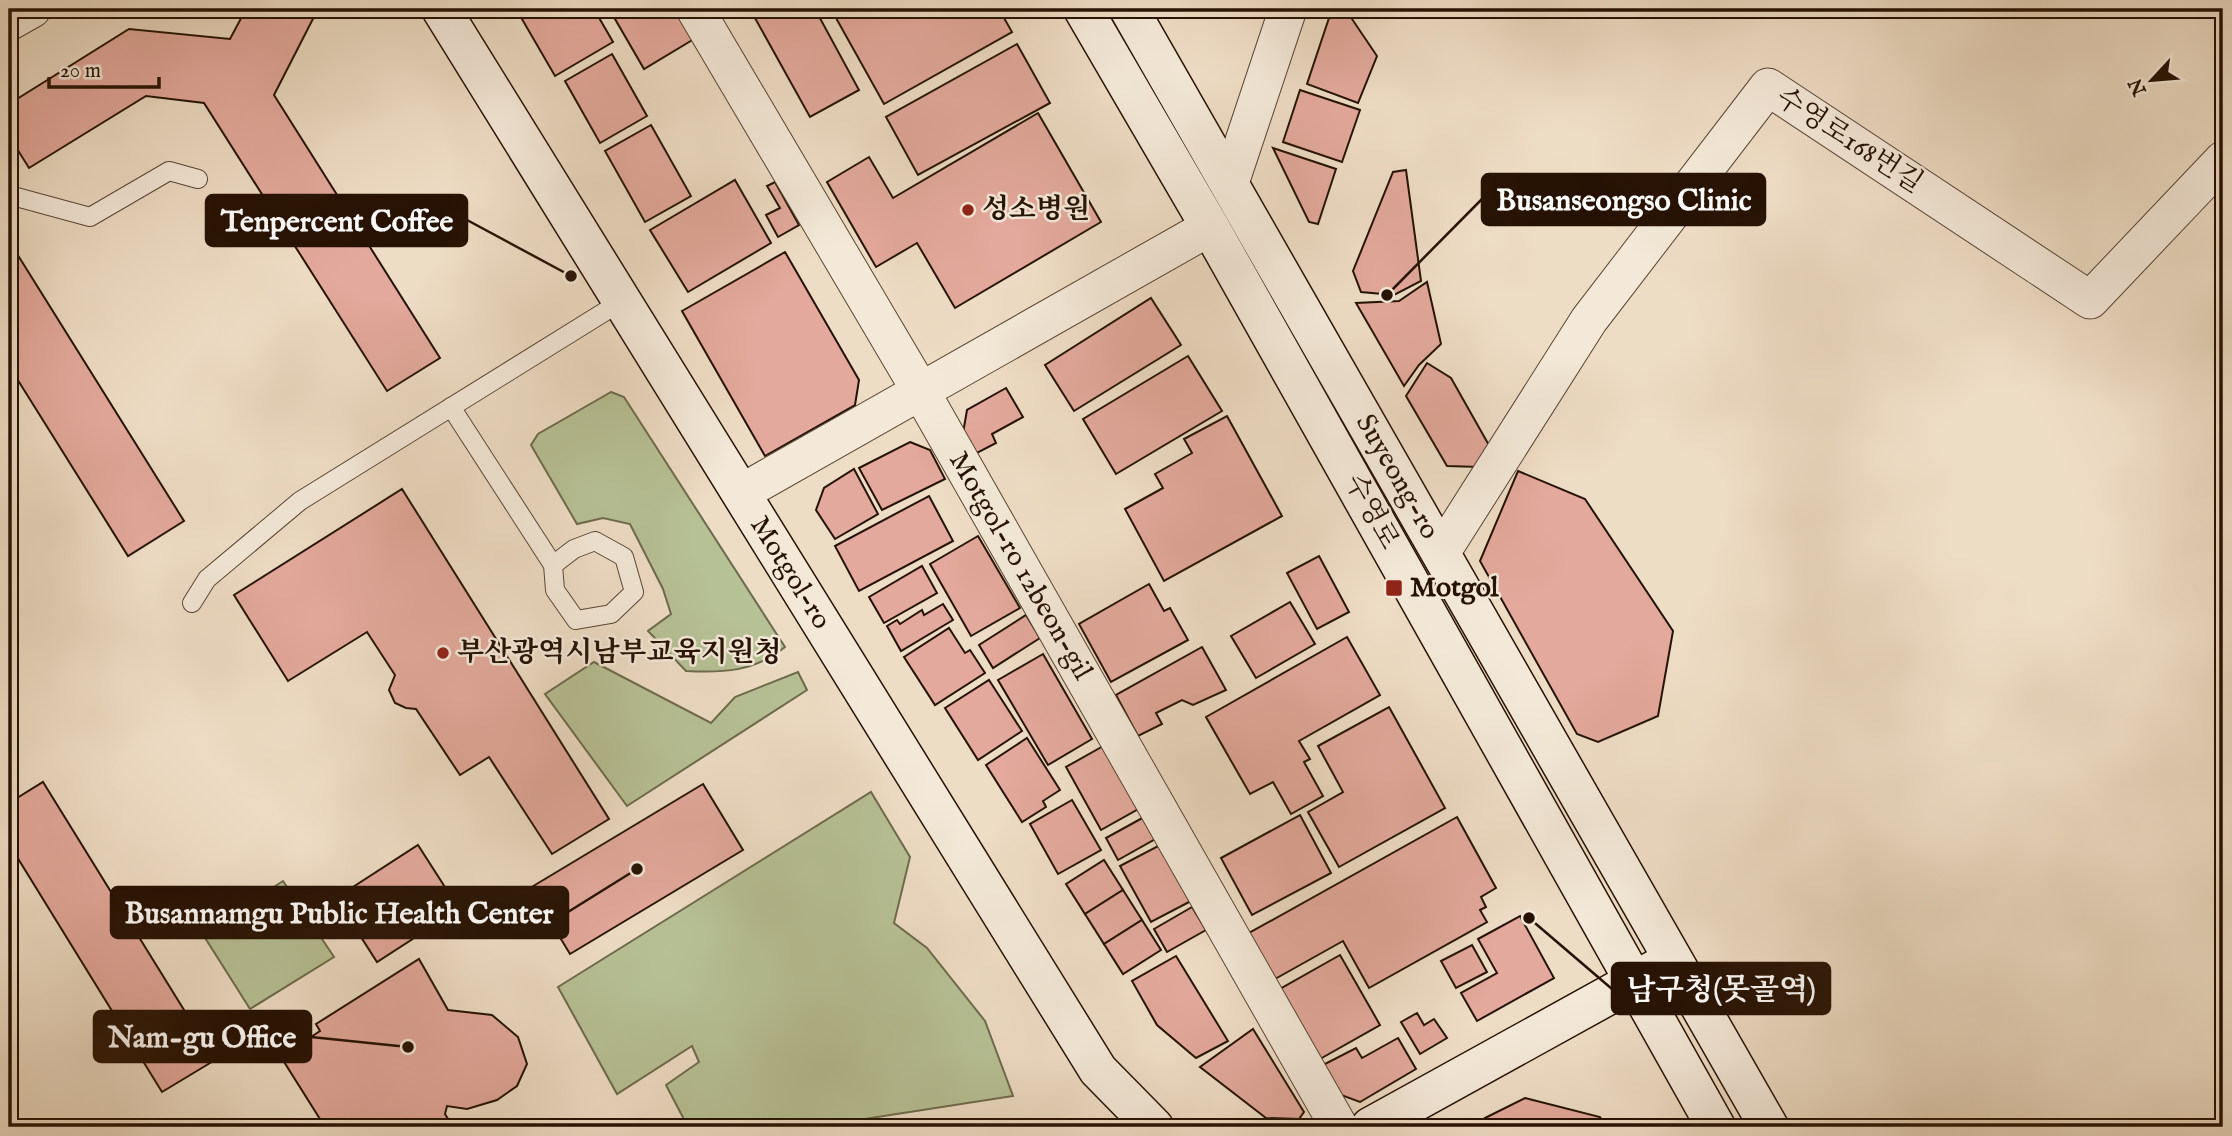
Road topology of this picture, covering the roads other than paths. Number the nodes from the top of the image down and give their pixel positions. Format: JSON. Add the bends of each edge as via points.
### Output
{"nodes":[{"id":1,"x":32,"y":9,"type":"edge"},
{"id":2,"x":441,"y":9,"type":"edge"},
{"id":3,"x":695,"y":9,"type":"edge"},
{"id":4,"x":1083,"y":9,"type":"edge"},
{"id":5,"x":1129,"y":9,"type":"edge"},
{"id":6,"x":1288,"y":9,"type":"edge"},
{"id":7,"x":9,"y":22,"type":"edge"},
{"id":8,"x":2223,"y":160,"type":"edge"},
{"id":9,"x":198,"y":178,"type":"dead end"},
{"id":10,"x":1230,"y":183,"type":"junction"},
{"id":11,"x":9,"y":195,"type":"edge"},
{"id":12,"x":1210,"y":226,"type":"junction"},
{"id":13,"x":622,"y":301,"type":"junction"},
{"id":14,"x":920,"y":390,"type":"junction"},
{"id":15,"x":451,"y":407,"type":"junction"},
{"id":16,"x":741,"y":493,"type":"junction"},
{"id":17,"x":1441,"y":553,"type":"junction"},
{"id":18,"x":553,"y":565,"type":"junction"},
{"id":19,"x":192,"y":603,"type":"dead end"},
{"id":20,"x":1673,"y":959,"type":"junction"},
{"id":21,"x":1635,"y":980,"type":"junction"},
{"id":22,"x":1154,"y":1127,"type":"edge"},
{"id":23,"x":1339,"y":1127,"type":"edge"},
{"id":24,"x":1370,"y":1127,"type":"edge"},
{"id":25,"x":1716,"y":1127,"type":"edge"},
{"id":26,"x":1769,"y":1127,"type":"edge"}],
"edges":[{"from":1,"to":7,"type":"street"},
{"from":2,"to":13,"type":"main road","name":"Motgol-ro"},
{"from":3,"to":14,"type":"street","name":"Motgol-ro 12beon-gil"},
{"from":4,"to":12,"type":"main road","name":"수영로"},
{"from":5,"to":10,"type":"main road","name":"Suyeong-ro"},
{"from":6,"to":10,"type":"street"},
{"from":8,"to":17,"type":"street","name":"수영로168번길","via":[[2090,300],[1768,87],[1588,320]]},
{"from":9,"to":11,"type":"lane","via":[[169,171],[90,217]]},
{"from":10,"to":17,"type":"main road","name":"Suyeong-ro"},
{"from":12,"to":14,"type":"street"},
{"from":12,"to":21,"type":"main road","name":"수영로"},
{"from":13,"to":15,"type":"lane"},
{"from":13,"to":16,"type":"main road","name":"Motgol-ro"},
{"from":14,"to":16,"type":"street"},
{"from":14,"to":23,"type":"street","name":"Motgol-ro 12beon-gil"},
{"from":15,"to":18,"type":"lane"},
{"from":15,"to":19,"type":"lane","via":[[300,501],[207,579]]},
{"from":16,"to":22,"type":"main road","name":"Motgol-ro","via":[[1098,1070]]},
{"from":17,"to":20,"type":"main road","name":"Suyeong-ro"},
{"from":18,"to":18,"type":"lane","via":[[555,590],[576,620],[611,614],[634,592],[624,557],[595,541]]},
{"from":20,"to":21,"type":"main road"},
{"from":20,"to":26,"type":"main road","name":"Suyeong-ro"},
{"from":21,"to":24,"type":"main road"},
{"from":21,"to":25,"type":"main road","name":"수영로"}]}
